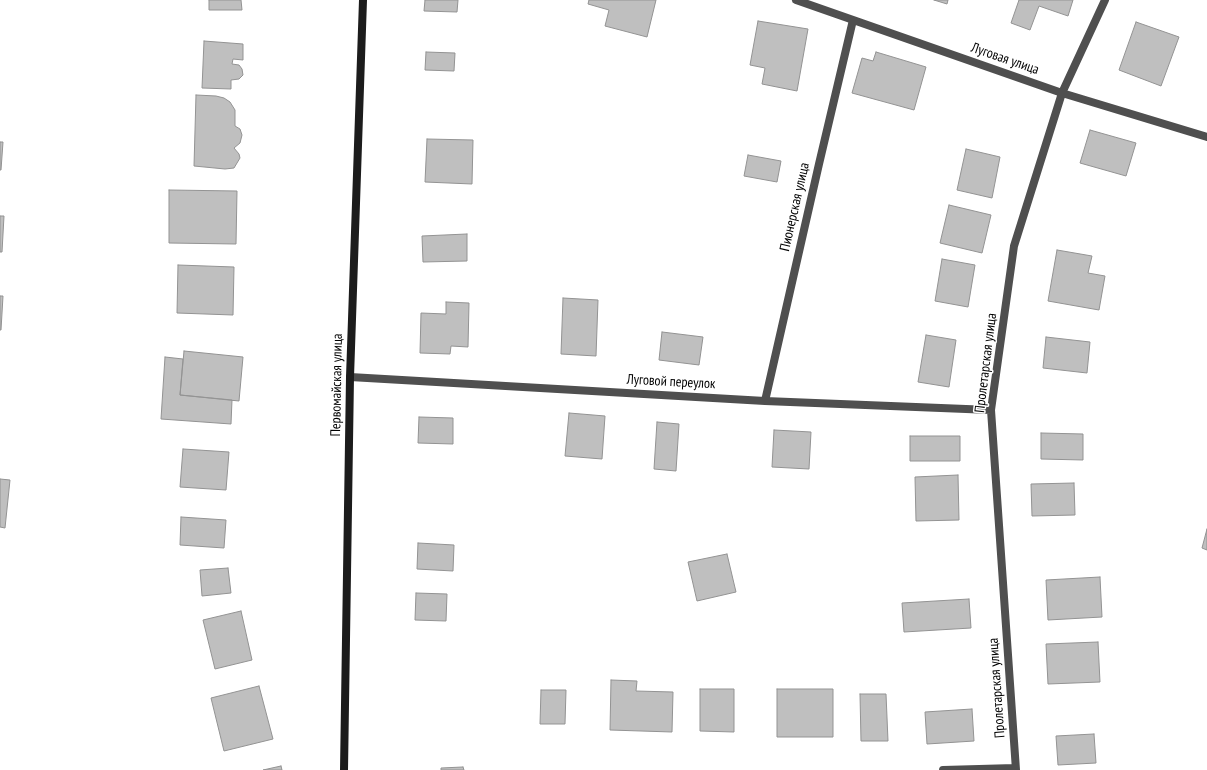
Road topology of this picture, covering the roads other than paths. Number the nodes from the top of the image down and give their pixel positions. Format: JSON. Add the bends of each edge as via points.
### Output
{"nodes":[{"id":1,"x":363,"y":0,"type":"edge"},
{"id":2,"x":796,"y":0,"type":"edge"},
{"id":3,"x":1105,"y":0,"type":"edge"},
{"id":4,"x":853,"y":20,"type":"junction"},
{"id":5,"x":1062,"y":93,"type":"junction"},
{"id":6,"x":1207,"y":137,"type":"edge"},
{"id":7,"x":350,"y":377,"type":"junction"},
{"id":8,"x":765,"y":400,"type":"junction"},
{"id":9,"x":991,"y":410,"type":"junction"},
{"id":10,"x":1016,"y":769,"type":"edge"},
{"id":11,"x":344,"y":770,"type":"edge"},
{"id":12,"x":943,"y":770,"type":"edge"}],
"edges":[{"from":1,"to":7,"type":"main road","name":"Первомайская улица"},
{"from":2,"to":4,"type":"street","name":"Луговая улица"},
{"from":3,"to":5,"type":"street","name":"Пролетарская улица"},
{"from":4,"to":5,"type":"street","name":"Луговая улица"},
{"from":4,"to":8,"type":"street","name":"Пионерская улица"},
{"from":5,"to":6,"type":"street","name":"Луговая улица"},
{"from":5,"to":9,"type":"street","name":"Пролетарская улица","via":[[1014,246]]},
{"from":7,"to":8,"type":"street","name":"Луговой переулок"},
{"from":7,"to":11,"type":"main road","name":"Первомайская улица"},
{"from":8,"to":9,"type":"street","name":"Луговой переулок"},
{"from":9,"to":10,"type":"street","name":"Пролетарская улица"},
{"from":10,"to":12,"type":"street"}]}
